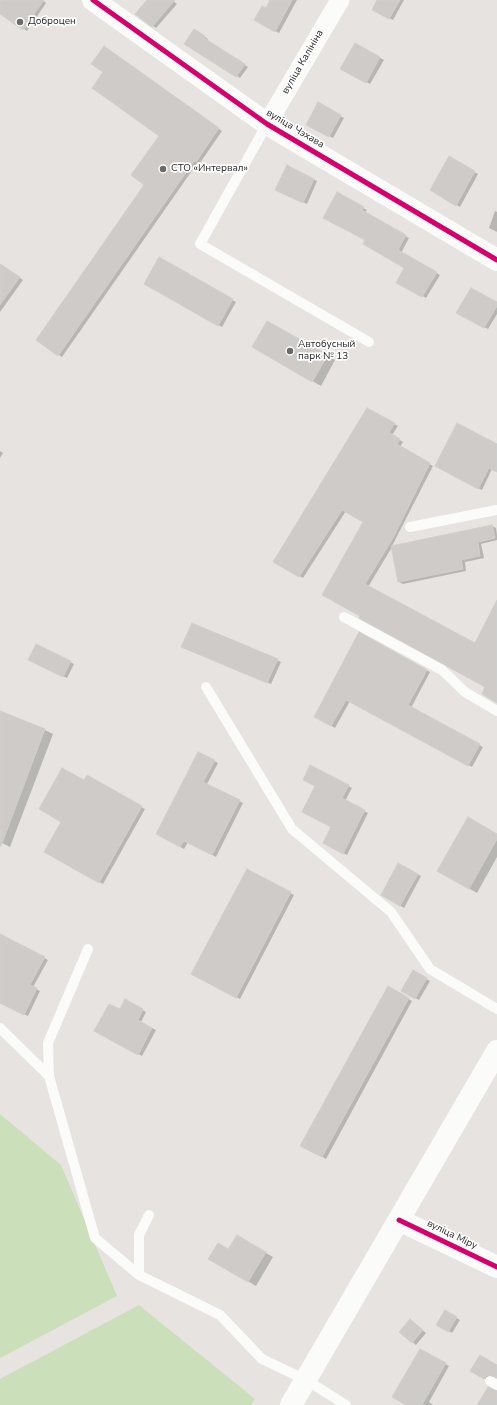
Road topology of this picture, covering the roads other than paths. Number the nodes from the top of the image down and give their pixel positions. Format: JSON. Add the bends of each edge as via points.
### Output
{"nodes":[{"id":1,"x":94,"y":0,"type":"edge"},
{"id":2,"x":340,"y":0,"type":"edge"},
{"id":3,"x":267,"y":124,"type":"junction"},
{"id":4,"x":497,"y":260,"type":"edge"},
{"id":5,"x":369,"y":342,"type":"dead end"},
{"id":6,"x":497,"y":510,"type":"edge"},
{"id":7,"x":410,"y":527,"type":"dead end"},
{"id":8,"x":344,"y":617,"type":"dead end"},
{"id":9,"x":206,"y":687,"type":"dead end"},
{"id":10,"x":497,"y":711,"type":"edge"},
{"id":11,"x":88,"y":949,"type":"dead end"},
{"id":12,"x":497,"y":1010,"type":"edge"},
{"id":13,"x":0,"y":1028,"type":"edge"},
{"id":14,"x":497,"y":1051,"type":"edge"},
{"id":15,"x":49,"y":1076,"type":"junction"},
{"id":16,"x":149,"y":1215,"type":"dead end"},
{"id":17,"x":399,"y":1220,"type":"junction"},
{"id":18,"x":497,"y":1267,"type":"edge"},
{"id":19,"x":139,"y":1275,"type":"junction"},
{"id":20,"x":306,"y":1380,"type":"junction"},
{"id":21,"x":291,"y":1405,"type":"edge"},
{"id":22,"x":346,"y":1405,"type":"edge"}],
"edges":[{"from":1,"to":3,"type":"street","name":"вуліца Чэхава"},
{"from":2,"to":3,"type":"street","name":"вуліца Калініна"},
{"from":3,"to":4,"type":"street","name":"вуліца Чэхава"},
{"from":3,"to":5,"type":"lane","via":[[200,244]]},
{"from":6,"to":7,"type":"lane"},
{"from":8,"to":10,"type":"lane","via":[[442,670],[465,692]]},
{"from":9,"to":12,"type":"lane","via":[[292,828],[391,912],[430,969]]},
{"from":11,"to":15,"type":"lane","via":[[48,1043]]},
{"from":13,"to":15,"type":"lane"},
{"from":14,"to":17,"type":"street"},
{"from":15,"to":19,"type":"lane","via":[[95,1238]]},
{"from":16,"to":19,"type":"lane","via":[[139,1235]]},
{"from":17,"to":18,"type":"street","name":"вуліца Міру"},
{"from":17,"to":20,"type":"street"},
{"from":19,"to":20,"type":"lane","via":[[220,1315],[262,1359]]},
{"from":20,"to":21,"type":"street"},
{"from":20,"to":22,"type":"lane"}]}
